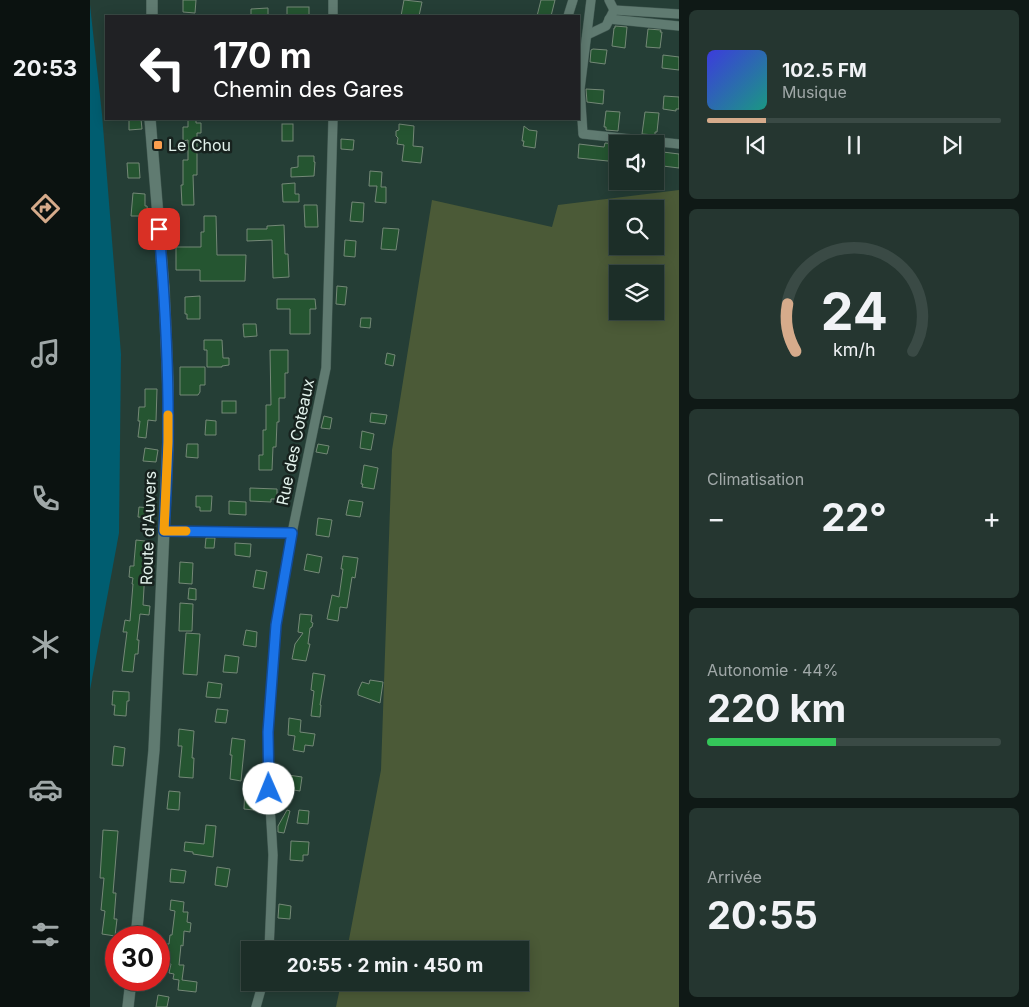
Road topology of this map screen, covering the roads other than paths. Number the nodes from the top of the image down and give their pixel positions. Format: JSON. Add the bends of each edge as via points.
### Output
{"nodes":[{"id":1,"x":152,"y":0,"type":"edge"},
{"id":2,"x":333,"y":0,"type":"edge"},
{"id":3,"x":573,"y":0,"type":"edge"},
{"id":4,"x":591,"y":0,"type":"edge"},
{"id":5,"x":609,"y":0,"type":"edge"},
{"id":6,"x":614,"y":10,"type":"junction"},
{"id":7,"x":679,"y":14,"type":"edge"},
{"id":8,"x":152,"y":15,"type":"edge"},
{"id":9,"x":333,"y":15,"type":"edge"},
{"id":10,"x":568,"y":15,"type":"edge"},
{"id":11,"x":609,"y":19,"type":"junction"},
{"id":12,"x":679,"y":26,"type":"edge"},
{"id":13,"x":587,"y":35,"type":"junction"},
{"id":14,"x":150,"y":120,"type":"edge"},
{"id":15,"x":333,"y":120,"type":"edge"},
{"id":16,"x":679,"y":144,"type":"edge"},
{"id":17,"x":164,"y":531,"type":"junction"},
{"id":18,"x":292,"y":533,"type":"junction"},
{"id":19,"x":137,"y":926,"type":"edge"},
{"id":20,"x":269,"y":941,"type":"edge"},
{"id":21,"x":130,"y":991,"type":"edge"},
{"id":22,"x":260,"y":991,"type":"edge"},
{"id":23,"x":128,"y":1007,"type":"edge"},
{"id":24,"x":256,"y":1007,"type":"edge"}],
"edges":[{"from":1,"to":8,"type":"main road"},
{"from":2,"to":9,"type":"street"},
{"from":3,"to":10,"type":"street"},
{"from":4,"to":13,"type":"street"},
{"from":5,"to":6,"type":"street"},
{"from":6,"to":7,"type":"street"},
{"from":6,"to":11,"type":"street"},
{"from":11,"to":12,"type":"street"},
{"from":11,"to":13,"type":"street","via":[[606,26]]},
{"from":13,"to":16,"type":"street","via":[[580,89],[584,134]]},
{"from":14,"to":17,"type":"main road","name":"Route d'Auvers","via":[[168,385]]},
{"from":15,"to":18,"type":"street","name":"Rue des Coteaux","via":[[326,368]]},
{"from":17,"to":18,"type":"street"},
{"from":17,"to":19,"type":"main road","name":"Route d'Auvers","via":[[154,750]]},
{"from":18,"to":20,"type":"street","name":"Rue des Coteaux","via":[[276,625],[268,732],[273,855]]},
{"from":21,"to":23,"type":"main road"},
{"from":22,"to":24,"type":"street"}]}
